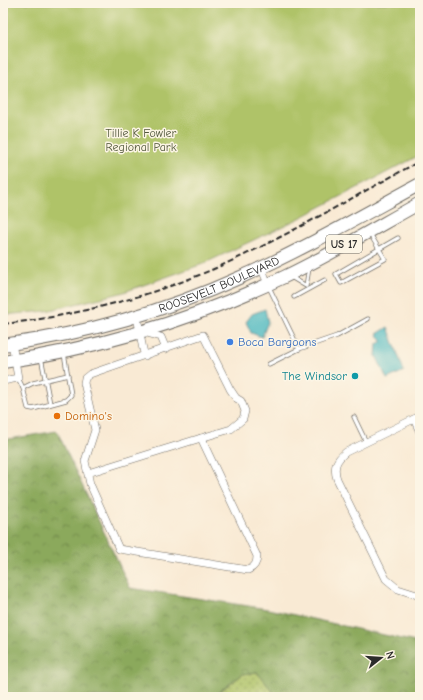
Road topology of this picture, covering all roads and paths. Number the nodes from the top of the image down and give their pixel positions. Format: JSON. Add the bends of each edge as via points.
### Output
{"nodes":[{"id":1,"x":420,"y":184,"type":"edge"},
{"id":2,"x":385,"y":203,"type":"junction"},
{"id":3,"x":420,"y":203,"type":"edge"},
{"id":4,"x":369,"y":231,"type":"junction"},
{"id":5,"x":398,"y":238,"type":"dead end"},
{"id":6,"x":379,"y":248,"type":"junction"},
{"id":7,"x":312,"y":262,"type":"junction"},
{"id":8,"x":261,"y":268,"type":"junction"},
{"id":9,"x":286,"y":276,"type":"junction"},
{"id":10,"x":325,"y":280,"type":"dead end"},
{"id":11,"x":268,"y":284,"type":"junction"},
{"id":12,"x":307,"y":288,"type":"junction"},
{"id":13,"x":294,"y":297,"type":"dead end"},
{"id":14,"x":136,"y":315,"type":"junction"},
{"id":15,"x":368,"y":318,"type":"dead end"},
{"id":16,"x":141,"y":332,"type":"junction"},
{"id":17,"x":8,"y":344,"type":"edge"},
{"id":18,"x":166,"y":348,"type":"junction"},
{"id":19,"x":299,"y":349,"type":"junction"},
{"id":20,"x":64,"y":351,"type":"junction"},
{"id":21,"x":40,"y":356,"type":"junction"},
{"id":22,"x":145,"y":356,"type":"junction"},
{"id":23,"x":9,"y":361,"type":"edge"},
{"id":24,"x":269,"y":364,"type":"dead end"},
{"id":25,"x":68,"y":375,"type":"junction"},
{"id":26,"x":18,"y":378,"type":"junction"},
{"id":27,"x":45,"y":380,"type":"junction"},
{"id":28,"x":3,"y":381,"type":"edge"},
{"id":29,"x":23,"y":388,"type":"junction"},
{"id":30,"x":50,"y":404,"type":"junction"},
{"id":31,"x":354,"y":417,"type":"dead end"},
{"id":32,"x":417,"y":418,"type":"edge"},
{"id":33,"x":420,"y":432,"type":"edge"},
{"id":34,"x":201,"y":438,"type":"junction"},
{"id":35,"x":366,"y":442,"type":"junction"},
{"id":36,"x":88,"y":473,"type":"junction"},
{"id":37,"x":420,"y":596,"type":"edge"}],
"edges":[{"from":1,"to":2,"type":"highway","name":"ROOSEVELT BOULEVARD","number":"US 17"},
{"from":2,"to":4,"type":"highway","via":[[369,222]]},
{"from":2,"to":8,"type":"highway","name":"ROOSEVELT BOULEVARD","number":"US 17"},
{"from":3,"to":4,"type":"highway","name":"ROOSEVELT BOULEVARD","number":"US 17"},
{"from":4,"to":6,"type":"lane"},
{"from":4,"to":7,"type":"highway","name":"ROOSEVELT BOULEVARD","number":"US 17"},
{"from":5,"to":6,"type":"lane"},
{"from":6,"to":6,"type":"lane","via":[[336,274],[341,283],[385,259]]},
{"from":7,"to":9,"type":"highway","name":"ROOSEVELT BOULEVARD","number":"US 17"},
{"from":7,"to":12,"type":"lane","via":[[308,270]]},
{"from":8,"to":11,"type":"street"},
{"from":8,"to":14,"type":"highway","name":"ROOSEVELT BOULEVARD","number":"US 17","via":[[191,297]]},
{"from":9,"to":11,"type":"highway","name":"ROOSEVELT BOULEVARD","number":"US 17"},
{"from":9,"to":12,"type":"lane","via":[[293,277]]},
{"from":10,"to":12,"type":"lane"},
{"from":11,"to":16,"type":"highway","name":"ROOSEVELT BOULEVARD","number":"US 17","via":[[206,310]]},
{"from":11,"to":19,"type":"lane"},
{"from":12,"to":13,"type":"lane"},
{"from":14,"to":16,"type":"street"},
{"from":14,"to":17,"type":"highway","name":"ROOSEVELT BOULEVARD","number":"US 17","via":[[88,329]]},
{"from":15,"to":19,"type":"lane","via":[[337,336]]},
{"from":16,"to":18,"type":"street","via":[[161,337]]},
{"from":16,"to":20,"type":"highway","name":"ROOSEVELT BOULEVARD","number":"US 17"},
{"from":16,"to":22,"type":"street","via":[[140,341]]},
{"from":17,"to":23,"type":"street"},
{"from":18,"to":22,"type":"street"},
{"from":18,"to":34,"type":"street","via":[[203,335],[230,389],[241,401],[245,411],[243,419],[231,429]]},
{"from":19,"to":24,"type":"lane"},
{"from":20,"to":21,"type":"highway","name":"ROOSEVELT BOULEVARD","number":"US 17"},
{"from":20,"to":25,"type":"lane"},
{"from":21,"to":23,"type":"highway","name":"ROOSEVELT BOULEVARD","number":"US 17"},
{"from":21,"to":27,"type":"lane"},
{"from":22,"to":36,"type":"street","via":[[90,374],[85,378],[95,430],[85,461]]},
{"from":23,"to":26,"type":"street"},
{"from":25,"to":27,"type":"lane"},
{"from":25,"to":30,"type":"lane","via":[[71,395],[66,400]]},
{"from":26,"to":28,"type":"street"},
{"from":26,"to":29,"type":"lane"},
{"from":27,"to":29,"type":"lane"},
{"from":27,"to":30,"type":"lane"},
{"from":29,"to":30,"type":"lane","via":[[28,408]]},
{"from":31,"to":35,"type":"lane"},
{"from":32,"to":33,"type":"street"},
{"from":32,"to":35,"type":"street"},
{"from":34,"to":36,"type":"street"},
{"from":34,"to":36,"type":"street","via":[[257,556],[253,568],[242,569],[119,549],[90,484]]},
{"from":35,"to":37,"type":"street","via":[[346,452],[337,460],[337,479],[381,572],[392,585],[406,593]]}]}
